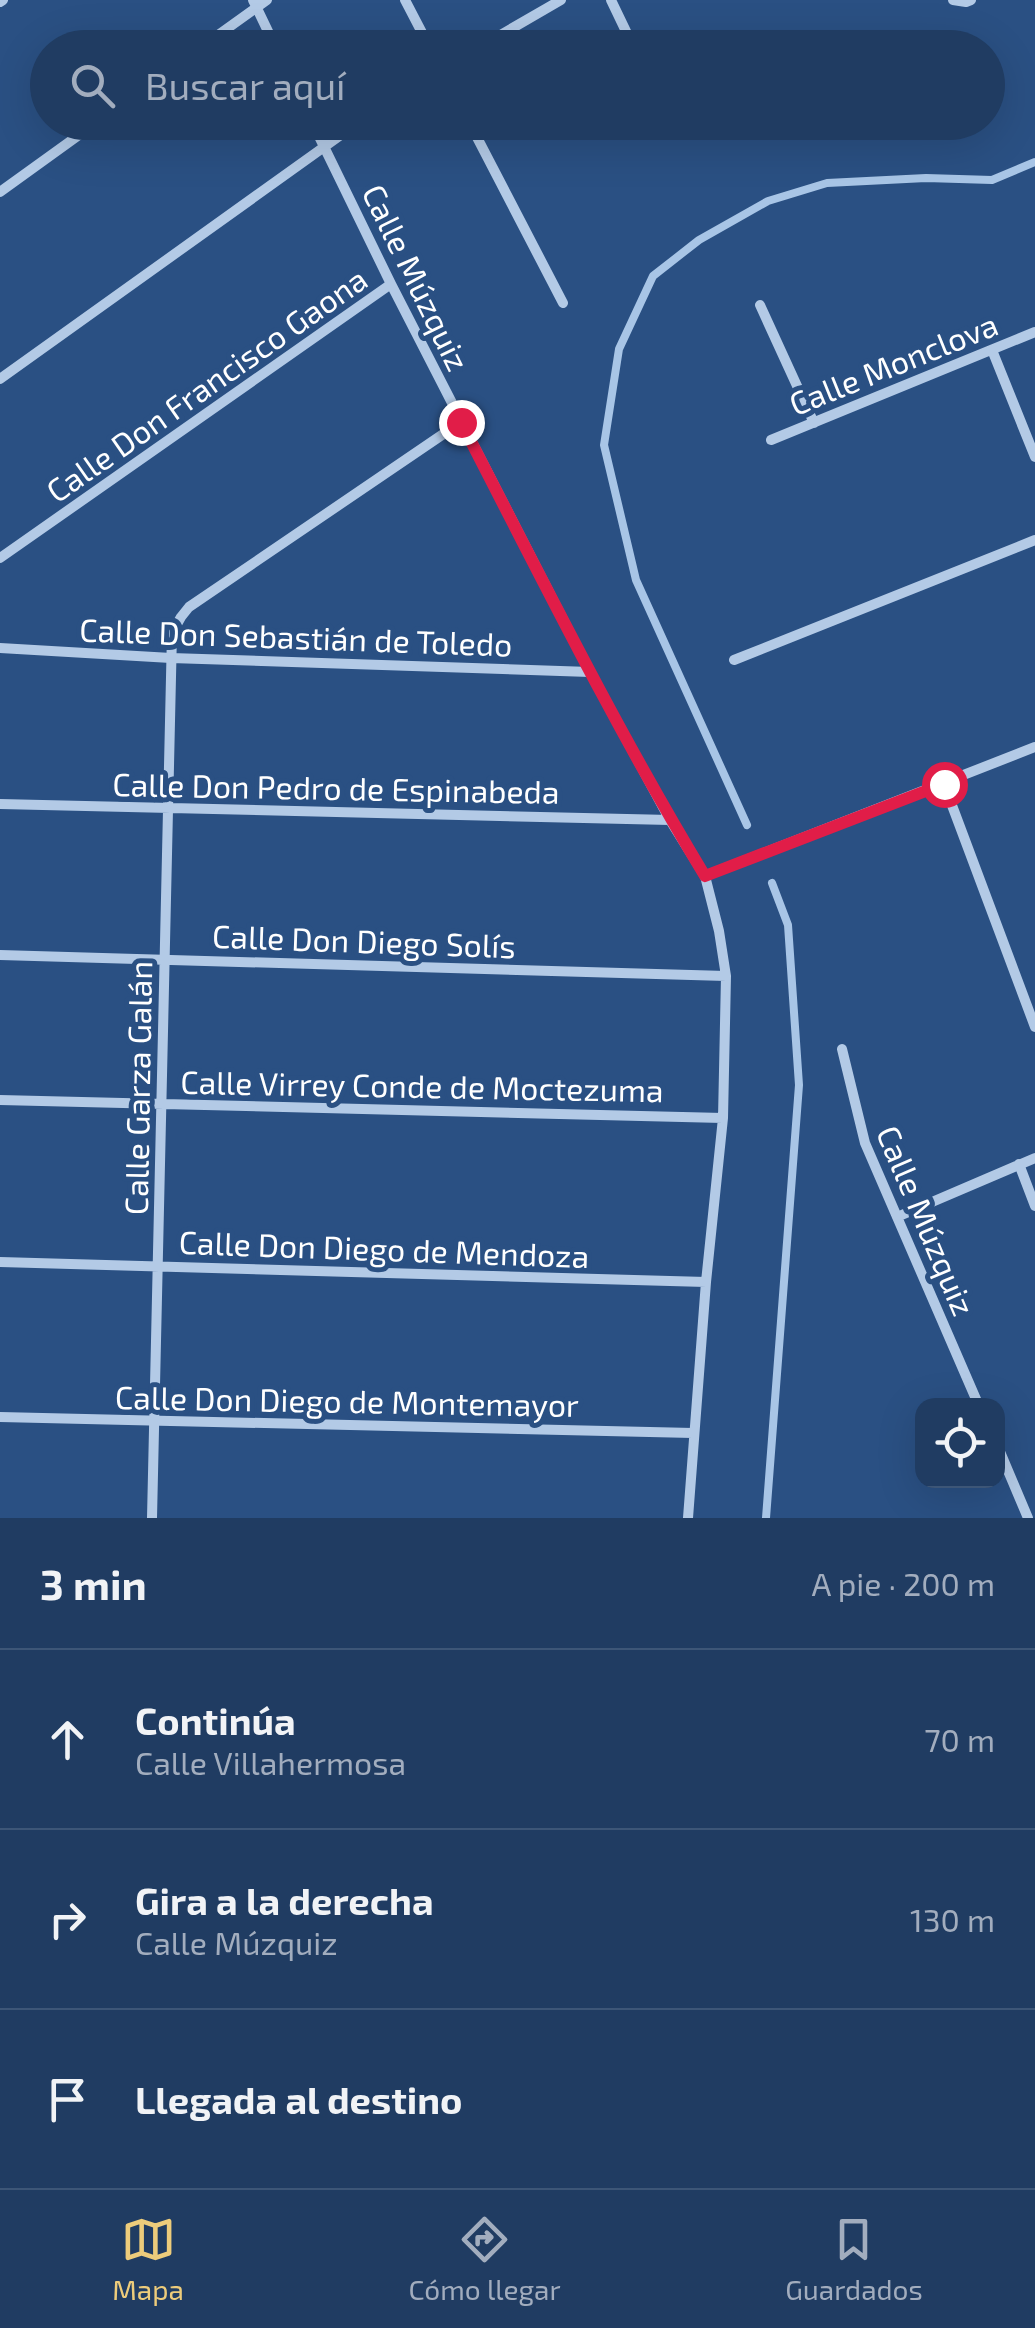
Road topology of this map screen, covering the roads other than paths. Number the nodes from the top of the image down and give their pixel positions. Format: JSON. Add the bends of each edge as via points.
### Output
{"nodes":[{"id":1,"x":405,"y":0,"type":"edge"},
{"id":2,"x":561,"y":0,"type":"edge"},
{"id":3,"x":611,"y":0,"type":"edge"},
{"id":4,"x":971,"y":0,"type":"edge"},
{"id":5,"x":954,"y":1,"type":"edge"},
{"id":6,"x":258,"y":2,"type":"edge"},
{"id":7,"x":223,"y":30,"type":"edge"},
{"id":8,"x":269,"y":30,"type":"edge"},
{"id":9,"x":421,"y":30,"type":"edge"},
{"id":10,"x":509,"y":30,"type":"edge"},
{"id":11,"x":625,"y":30,"type":"edge"},
{"id":12,"x":71,"y":140,"type":"edge"},
{"id":13,"x":321,"y":140,"type":"edge"},
{"id":14,"x":333,"y":140,"type":"edge"},
{"id":15,"x":478,"y":140,"type":"edge"},
{"id":16,"x":324,"y":146,"type":"junction"},
{"id":17,"x":0,"y":192,"type":"edge"},
{"id":18,"x":391,"y":284,"type":"junction"},
{"id":19,"x":562,"y":303,"type":"dead end"},
{"id":20,"x":760,"y":305,"type":"dead end"},
{"id":21,"x":1035,"y":332,"type":"edge"},
{"id":22,"x":992,"y":350,"type":"junction"},
{"id":23,"x":0,"y":380,"type":"edge"},
{"id":24,"x":461,"y":422,"type":"junction"},
{"id":25,"x":814,"y":422,"type":"junction"},
{"id":26,"x":771,"y":440,"type":"dead end"},
{"id":27,"x":1035,"y":457,"type":"edge"},
{"id":28,"x":1035,"y":540,"type":"edge"},
{"id":29,"x":0,"y":558,"type":"edge"},
{"id":30,"x":0,"y":648,"type":"edge"},
{"id":31,"x":172,"y":658,"type":"junction"},
{"id":32,"x":734,"y":660,"type":"dead end"},
{"id":33,"x":590,"y":672,"type":"junction"},
{"id":34,"x":1035,"y":748,"type":"edge"},
{"id":35,"x":944,"y":784,"type":"junction"},
{"id":36,"x":0,"y":804,"type":"edge"},
{"id":37,"x":168,"y":807,"type":"junction"},
{"id":38,"x":670,"y":820,"type":"junction"},
{"id":39,"x":705,"y":876,"type":"junction"},
{"id":40,"x":0,"y":955,"type":"edge"},
{"id":41,"x":165,"y":959,"type":"junction"},
{"id":42,"x":726,"y":976,"type":"junction"},
{"id":43,"x":1035,"y":1028,"type":"edge"},
{"id":44,"x":842,"y":1050,"type":"dead end"},
{"id":45,"x":0,"y":1100,"type":"edge"},
{"id":46,"x":161,"y":1104,"type":"junction"},
{"id":47,"x":722,"y":1118,"type":"junction"},
{"id":48,"x":1035,"y":1158,"type":"edge"},
{"id":49,"x":1019,"y":1164,"type":"junction"},
{"id":50,"x":1035,"y":1206,"type":"edge"},
{"id":51,"x":898,"y":1217,"type":"junction"},
{"id":52,"x":0,"y":1262,"type":"edge"},
{"id":53,"x":158,"y":1266,"type":"junction"},
{"id":54,"x":706,"y":1282,"type":"junction"},
{"id":55,"x":977,"y":1398,"type":"edge"},
{"id":56,"x":0,"y":1417,"type":"edge"},
{"id":57,"x":155,"y":1421,"type":"junction"},
{"id":58,"x":694,"y":1434,"type":"junction"},
{"id":59,"x":1005,"y":1464,"type":"edge"},
{"id":60,"x":152,"y":1518,"type":"edge"},
{"id":61,"x":688,"y":1518,"type":"edge"},
{"id":62,"x":1028,"y":1518,"type":"edge"}],
"edges":[{"from":1,"to":9,"type":"street"},
{"from":2,"to":10,"type":"street"},
{"from":3,"to":11,"type":"street"},
{"from":4,"to":5,"type":"street"},
{"from":6,"to":7,"type":"street"},
{"from":6,"to":8,"type":"street"},
{"from":12,"to":17,"type":"street"},
{"from":13,"to":16,"type":"street","name":"Calle Múzquiz"},
{"from":14,"to":16,"type":"street"},
{"from":15,"to":19,"type":"street"},
{"from":16,"to":18,"type":"street","name":"Calle Múzquiz"},
{"from":16,"to":23,"type":"street"},
{"from":18,"to":24,"type":"street","name":"Calle Múzquiz"},
{"from":18,"to":29,"type":"street","name":"Calle Don Francisco Gaona"},
{"from":20,"to":25,"type":"street"},
{"from":21,"to":22,"type":"street","name":"Calle Monclova"},
{"from":22,"to":25,"type":"street","name":"Calle Monclova"},
{"from":22,"to":27,"type":"street"},
{"from":24,"to":31,"type":"street","name":"Calle Garza Galán","via":[[190,607],[175,626]]},
{"from":24,"to":33,"type":"street","name":"Calle Múzquiz"},
{"from":25,"to":26,"type":"street","name":"Calle Monclova"},
{"from":28,"to":32,"type":"street"},
{"from":30,"to":31,"type":"street","name":"Calle Don Sebastián de Toledo"},
{"from":31,"to":33,"type":"street","name":"Calle Don Sebastián de Toledo"},
{"from":31,"to":37,"type":"street","name":"Calle Garza Galán"},
{"from":33,"to":38,"type":"street","name":"Calle Múzquiz"},
{"from":34,"to":35,"type":"street"},
{"from":35,"to":39,"type":"street"},
{"from":35,"to":43,"type":"street"},
{"from":36,"to":37,"type":"street","name":"Calle Don Pedro de Espinabeda"},
{"from":37,"to":38,"type":"street","name":"Calle Don Pedro de Espinabeda"},
{"from":37,"to":41,"type":"street","name":"Calle Garza Galán"},
{"from":38,"to":39,"type":"street","name":"Calle Múzquiz"},
{"from":39,"to":42,"type":"street","name":"Calle Múzquiz"},
{"from":40,"to":41,"type":"street","name":"Calle Don Diego Solís"},
{"from":41,"to":42,"type":"street","name":"Calle Don Diego Solís"},
{"from":41,"to":46,"type":"street","name":"Calle Garza Galán"},
{"from":42,"to":47,"type":"street","name":"Calle Múzquiz"},
{"from":44,"to":51,"type":"street","name":"Calle Múzquiz","via":[[861,1131]]},
{"from":45,"to":46,"type":"street","name":"Calle Virrey Conde de Moctezuma"},
{"from":46,"to":47,"type":"street","name":"Calle Virrey Conde de Moctezuma"},
{"from":46,"to":53,"type":"street","name":"Calle Garza Galán"},
{"from":47,"to":54,"type":"street","name":"Calle Múzquiz"},
{"from":48,"to":49,"type":"street"},
{"from":49,"to":50,"type":"street"},
{"from":49,"to":51,"type":"street"},
{"from":51,"to":55,"type":"street","name":"Calle Múzquiz"},
{"from":52,"to":53,"type":"street","name":"Calle Don Diego de Mendoza"},
{"from":53,"to":54,"type":"street","name":"Calle Don Diego de Mendoza"},
{"from":53,"to":57,"type":"street","name":"Calle Garza Galán"},
{"from":54,"to":58,"type":"street","name":"Calle Múzquiz"},
{"from":56,"to":57,"type":"street","name":"Calle Don Diego de Montemayor"},
{"from":57,"to":58,"type":"street","name":"Calle Don Diego de Montemayor"},
{"from":57,"to":60,"type":"street","name":"Calle Garza Galán"},
{"from":58,"to":61,"type":"street","name":"Calle Múzquiz"},
{"from":59,"to":62,"type":"street"}]}
